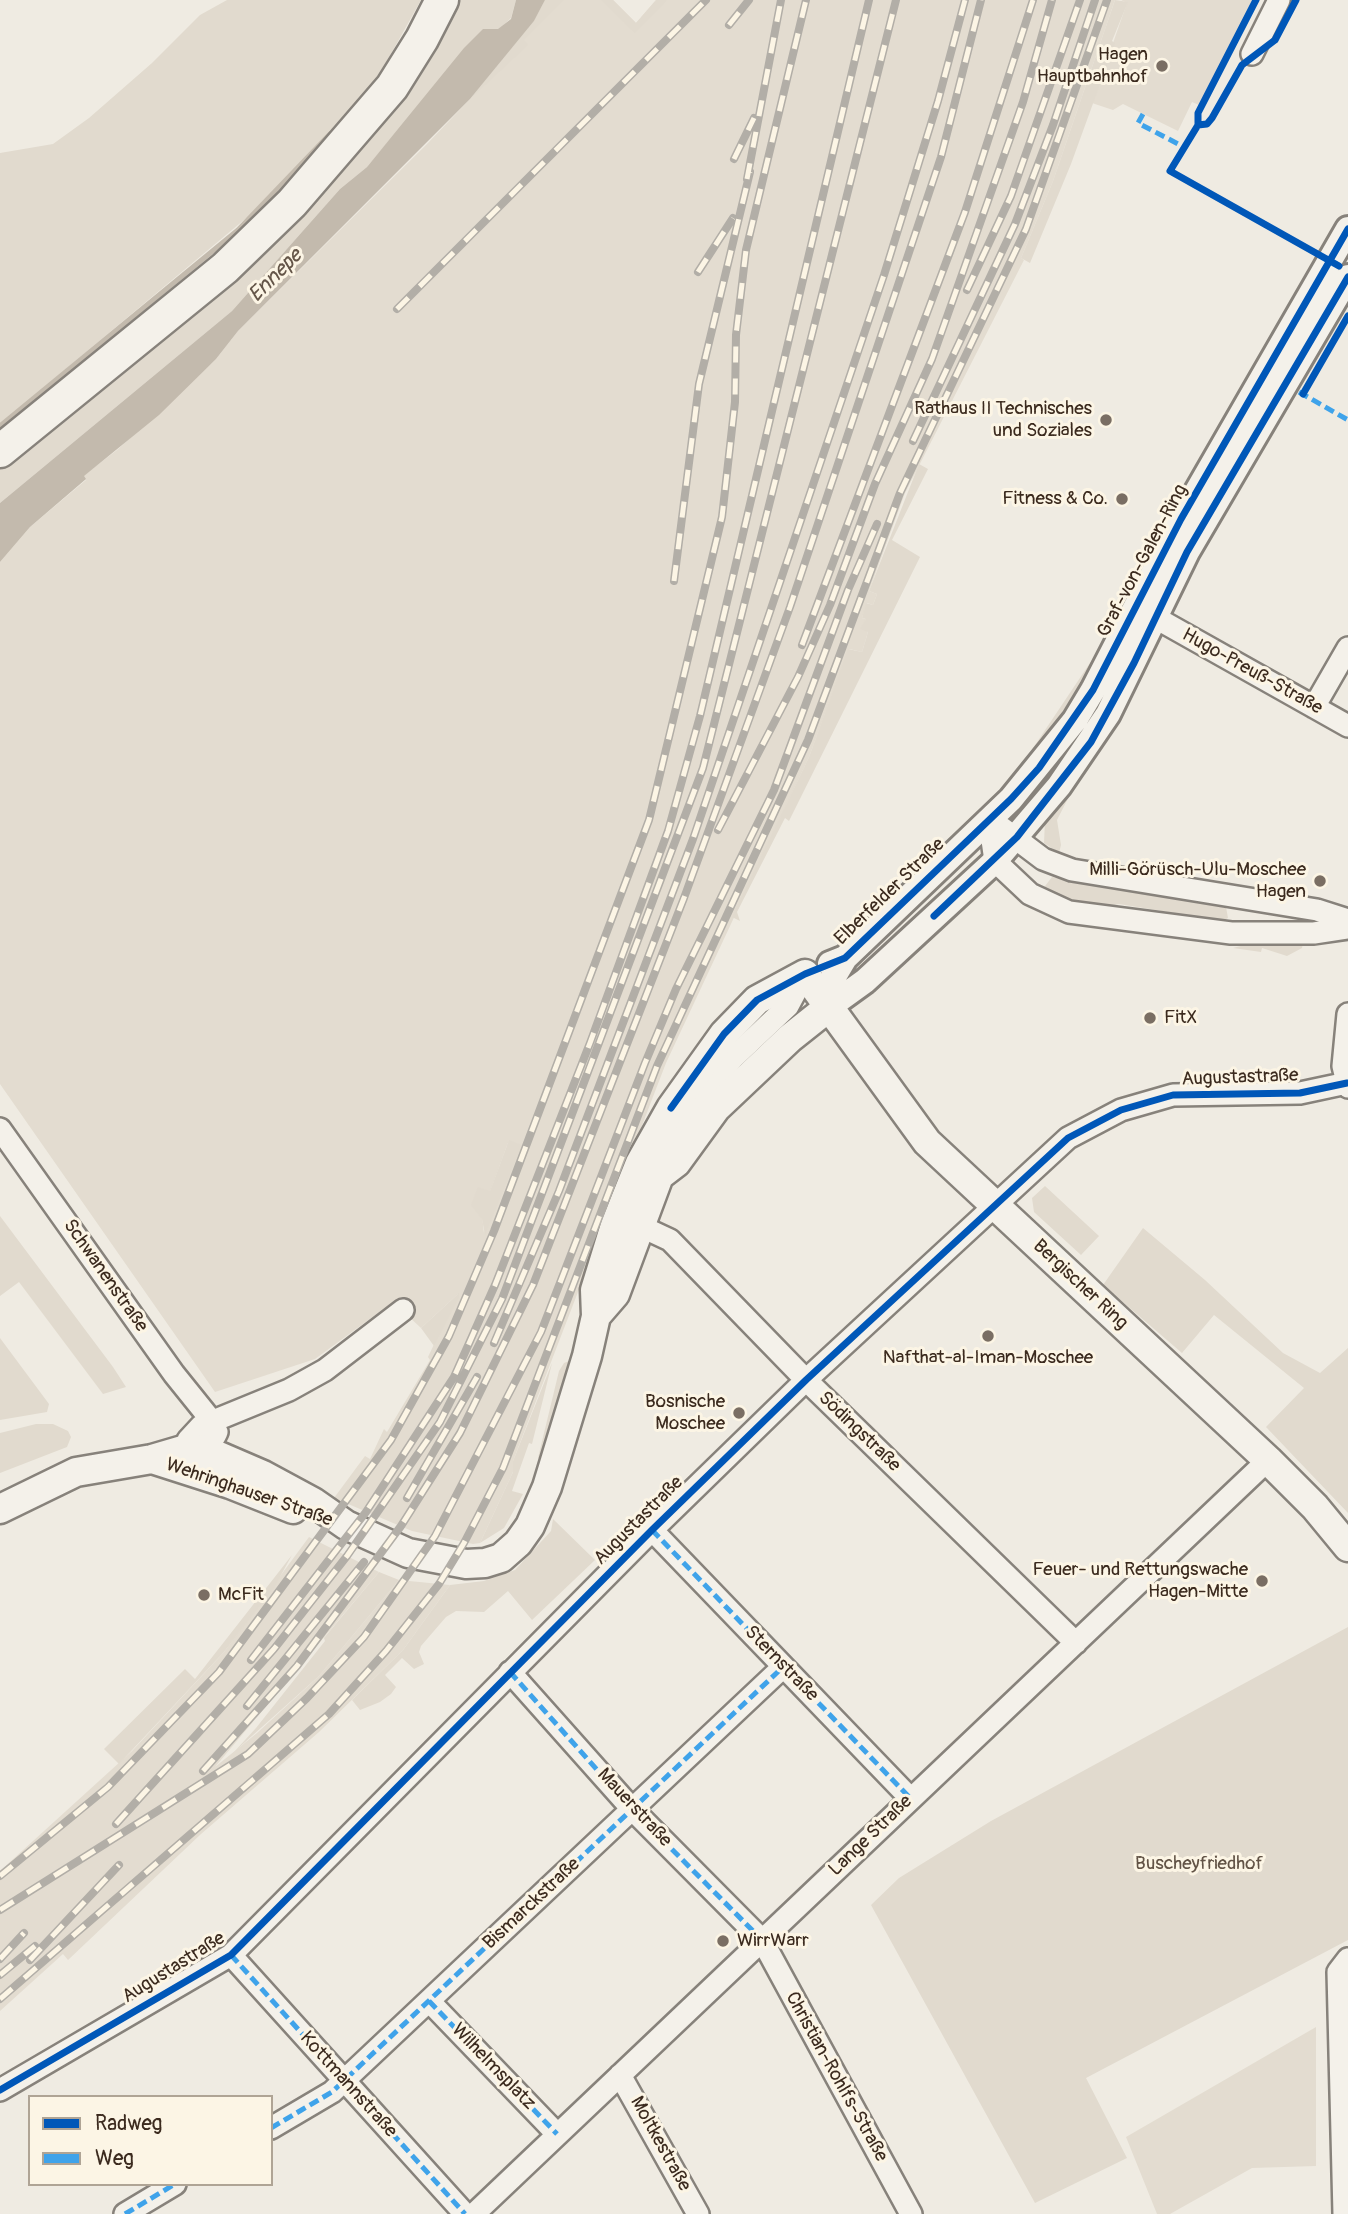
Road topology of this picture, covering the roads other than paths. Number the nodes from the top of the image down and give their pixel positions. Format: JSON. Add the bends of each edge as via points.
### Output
{"nodes":[{"id":1,"x":442,"y":0,"type":"edge"},
{"id":2,"x":1279,"y":0,"type":"edge"},
{"id":3,"x":1252,"y":54,"type":"dead end"},
{"id":4,"x":1348,"y":229,"type":"edge"},
{"id":5,"x":1348,"y":277,"type":"edge"},
{"id":6,"x":0,"y":452,"type":"edge"},
{"id":7,"x":1156,"y":618,"type":"junction"},
{"id":8,"x":1348,"y":648,"type":"edge"},
{"id":9,"x":1314,"y":706,"type":"junction"},
{"id":10,"x":1348,"y":726,"type":"edge"},
{"id":11,"x":989,"y":819,"type":"junction"},
{"id":12,"x":1017,"y":837,"type":"junction"},
{"id":13,"x":995,"y":861,"type":"junction"},
{"id":14,"x":1237,"y":897,"type":"junction"},
{"id":15,"x":1348,"y":920,"type":"edge"},
{"id":16,"x":1348,"y":928,"type":"edge"},
{"id":17,"x":1231,"y":933,"type":"junction"},
{"id":18,"x":845,"y":958,"type":"junction"},
{"id":19,"x":805,"y":974,"type":"junction"},
{"id":20,"x":829,"y":1007,"type":"junction"},
{"id":21,"x":1348,"y":1014,"type":"edge"},
{"id":22,"x":1347,"y":1085,"type":"edge"},
{"id":23,"x":0,"y":1129,"type":"edge"},
{"id":24,"x":659,"y":1176,"type":"junction"},
{"id":25,"x":993,"y":1205,"type":"junction"},
{"id":26,"x":640,"y":1226,"type":"junction"},
{"id":27,"x":403,"y":1310,"type":"dead end"},
{"id":28,"x":596,"y":1316,"type":"junction"},
{"id":29,"x":806,"y":1380,"type":"junction"},
{"id":30,"x":211,"y":1420,"type":"junction"},
{"id":31,"x":191,"y":1457,"type":"junction"},
{"id":32,"x":1268,"y":1460,"type":"junction"},
{"id":33,"x":0,"y":1509,"type":"edge"},
{"id":34,"x":652,"y":1530,"type":"junction"},
{"id":35,"x":1348,"y":1547,"type":"edge"},
{"id":36,"x":1076,"y":1643,"type":"junction"},
{"id":37,"x":783,"y":1667,"type":"junction"},
{"id":38,"x":510,"y":1672,"type":"junction"},
{"id":39,"x":910,"y":1798,"type":"junction"},
{"id":40,"x":632,"y":1809,"type":"junction"},
{"id":41,"x":762,"y":1940,"type":"junction"},
{"id":42,"x":231,"y":1955,"type":"junction"},
{"id":43,"x":1348,"y":1959,"type":"edge"},
{"id":44,"x":429,"y":2001,"type":"junction"},
{"id":45,"x":620,"y":2075,"type":"junction"},
{"id":46,"x":343,"y":2081,"type":"junction"},
{"id":47,"x":0,"y":2090,"type":"edge"},
{"id":48,"x":273,"y":2127,"type":"edge"},
{"id":49,"x":557,"y":2134,"type":"junction"},
{"id":50,"x":172,"y":2186,"type":"edge"},
{"id":51,"x":465,"y":2211,"type":"edge"},
{"id":52,"x":125,"y":2214,"type":"edge"},
{"id":53,"x":698,"y":2214,"type":"edge"},
{"id":54,"x":911,"y":2214,"type":"edge"},
{"id":55,"x":1344,"y":2214,"type":"edge"}],
"edges":[{"from":1,"to":6,"type":"main road","via":[[392,87],[292,203],[225,268]]},
{"from":2,"to":3,"type":"street"},
{"from":4,"to":11,"type":"street","name":"Graf-von-Galen-Ring","via":[[1181,519],[1093,690],[1039,768]]},
{"from":5,"to":7,"type":"street","name":"Graf-von-Galen-Ring","via":[[1219,495]]},
{"from":7,"to":9,"type":"street","name":"Hugo-Preuß-Straße"},
{"from":7,"to":12,"type":"street","name":"Graf-von-Galen-Ring","via":[[1091,742]]},
{"from":8,"to":9,"type":"street"},
{"from":9,"to":10,"type":"street","name":"Hugo-Preuß-Straße"},
{"from":11,"to":12,"type":"street"},
{"from":11,"to":13,"type":"street"},
{"from":11,"to":18,"type":"street","name":"Elberfelder Straße"},
{"from":12,"to":13,"type":"street"},
{"from":12,"to":14,"type":"street","via":[[1043,859],[1072,870]]},
{"from":13,"to":17,"type":"street","via":[[1030,894],[1069,912]]},
{"from":13,"to":20,"type":"street","via":[[865,981]]},
{"from":14,"to":15,"type":"street","via":[[1317,910]]},
{"from":14,"to":17,"type":"street","via":[[1239,917]]},
{"from":16,"to":17,"type":"street","via":[[1314,933]]},
{"from":18,"to":19,"type":"street","name":"Elberfelder Straße"},
{"from":18,"to":20,"type":"street","via":[[826,990]]},
{"from":19,"to":20,"type":"main road","name":"Bergischer Ring"},
{"from":19,"to":24,"type":"street","name":"Wehringhauser Straße","via":[[788,1006],[733,1058],[678,1125],[659,1158]]},
{"from":19,"to":28,"type":"main road","name":"Wehringhauser Straße","via":[[757,1000],[724,1034],[671,1108],[640,1163],[615,1225],[595,1290]]},
{"from":20,"to":24,"type":"main road","name":"Wehringhauser Straße","via":[[716,1108],[676,1163]]},
{"from":20,"to":25,"type":"main road","name":"Bergischer Ring","via":[[927,1142]]},
{"from":21,"to":22,"type":"street","via":[[1343,1066]]},
{"from":22,"to":25,"type":"street","name":"Augustastraße","via":[[1300,1093],[1173,1095],[1147,1101],[1097,1120],[1068,1138]]},
{"from":23,"to":30,"type":"street","name":"Schwanenstraße"},
{"from":24,"to":26,"type":"main road","name":"Wehringhauser Straße"},
{"from":25,"to":29,"type":"street","name":"Augustastraße"},
{"from":25,"to":32,"type":"main road","name":"Bergischer Ring"},
{"from":26,"to":28,"type":"main road","name":"Wehringhauser Straße","via":[[615,1294]]},
{"from":26,"to":29,"type":"street","name":"Södingstraße","via":[[670,1240]]},
{"from":27,"to":30,"type":"street","via":[[325,1370],[289,1390]]},
{"from":28,"to":31,"type":"main road","name":"Wehringhauser Straße","via":[[576,1401],[547,1487],[530,1526],[501,1558],[485,1563],[436,1561],[207,1476]]},
{"from":29,"to":34,"type":"street","name":"Augustastraße"},
{"from":29,"to":36,"type":"street","name":"Södingstraße"},
{"from":30,"to":31,"type":"street","via":[[217,1432]]},
{"from":31,"to":33,"type":"main road","name":"Wehringhauser Straße","via":[[76,1472]]},
{"from":32,"to":35,"type":"main road","name":"Bergischer Ring"},
{"from":32,"to":36,"type":"street","name":"Lange Straße"},
{"from":34,"to":37,"type":"street","name":"Sternstraße"},
{"from":34,"to":38,"type":"street","name":"Augustastraße"},
{"from":36,"to":39,"type":"street","name":"Lange Straße"},
{"from":37,"to":39,"type":"street","name":"Sternstraße"},
{"from":37,"to":40,"type":"street","name":"Bismarckstraße"},
{"from":38,"to":40,"type":"street","name":"Mauerstraße"},
{"from":38,"to":42,"type":"street","name":"Augustastraße"},
{"from":39,"to":41,"type":"street","name":"Lange Straße"},
{"from":40,"to":41,"type":"street","name":"Mauerstraße"},
{"from":40,"to":44,"type":"street","name":"Bismarckstraße"},
{"from":41,"to":45,"type":"street","name":"Lange Straße"},
{"from":41,"to":54,"type":"street","name":"Christian-Rohlfs-Straße"},
{"from":42,"to":46,"type":"street","name":"Kottmannstraße"},
{"from":42,"to":47,"type":"street","name":"Augustastraße"},
{"from":43,"to":55,"type":"street","via":[[1338,1972]]},
{"from":44,"to":46,"type":"street","name":"Bismarckstraße"},
{"from":44,"to":49,"type":"street","name":"Wilhelmsplatz"},
{"from":45,"to":49,"type":"street","name":"Lange Straße"},
{"from":45,"to":53,"type":"street","name":"Moltkestraße"},
{"from":46,"to":48,"type":"street","name":"Bismarckstraße"},
{"from":46,"to":51,"type":"street","name":"Kottmannstraße"},
{"from":49,"to":51,"type":"street","name":"Lange Straße"},
{"from":50,"to":52,"type":"street"}]}
